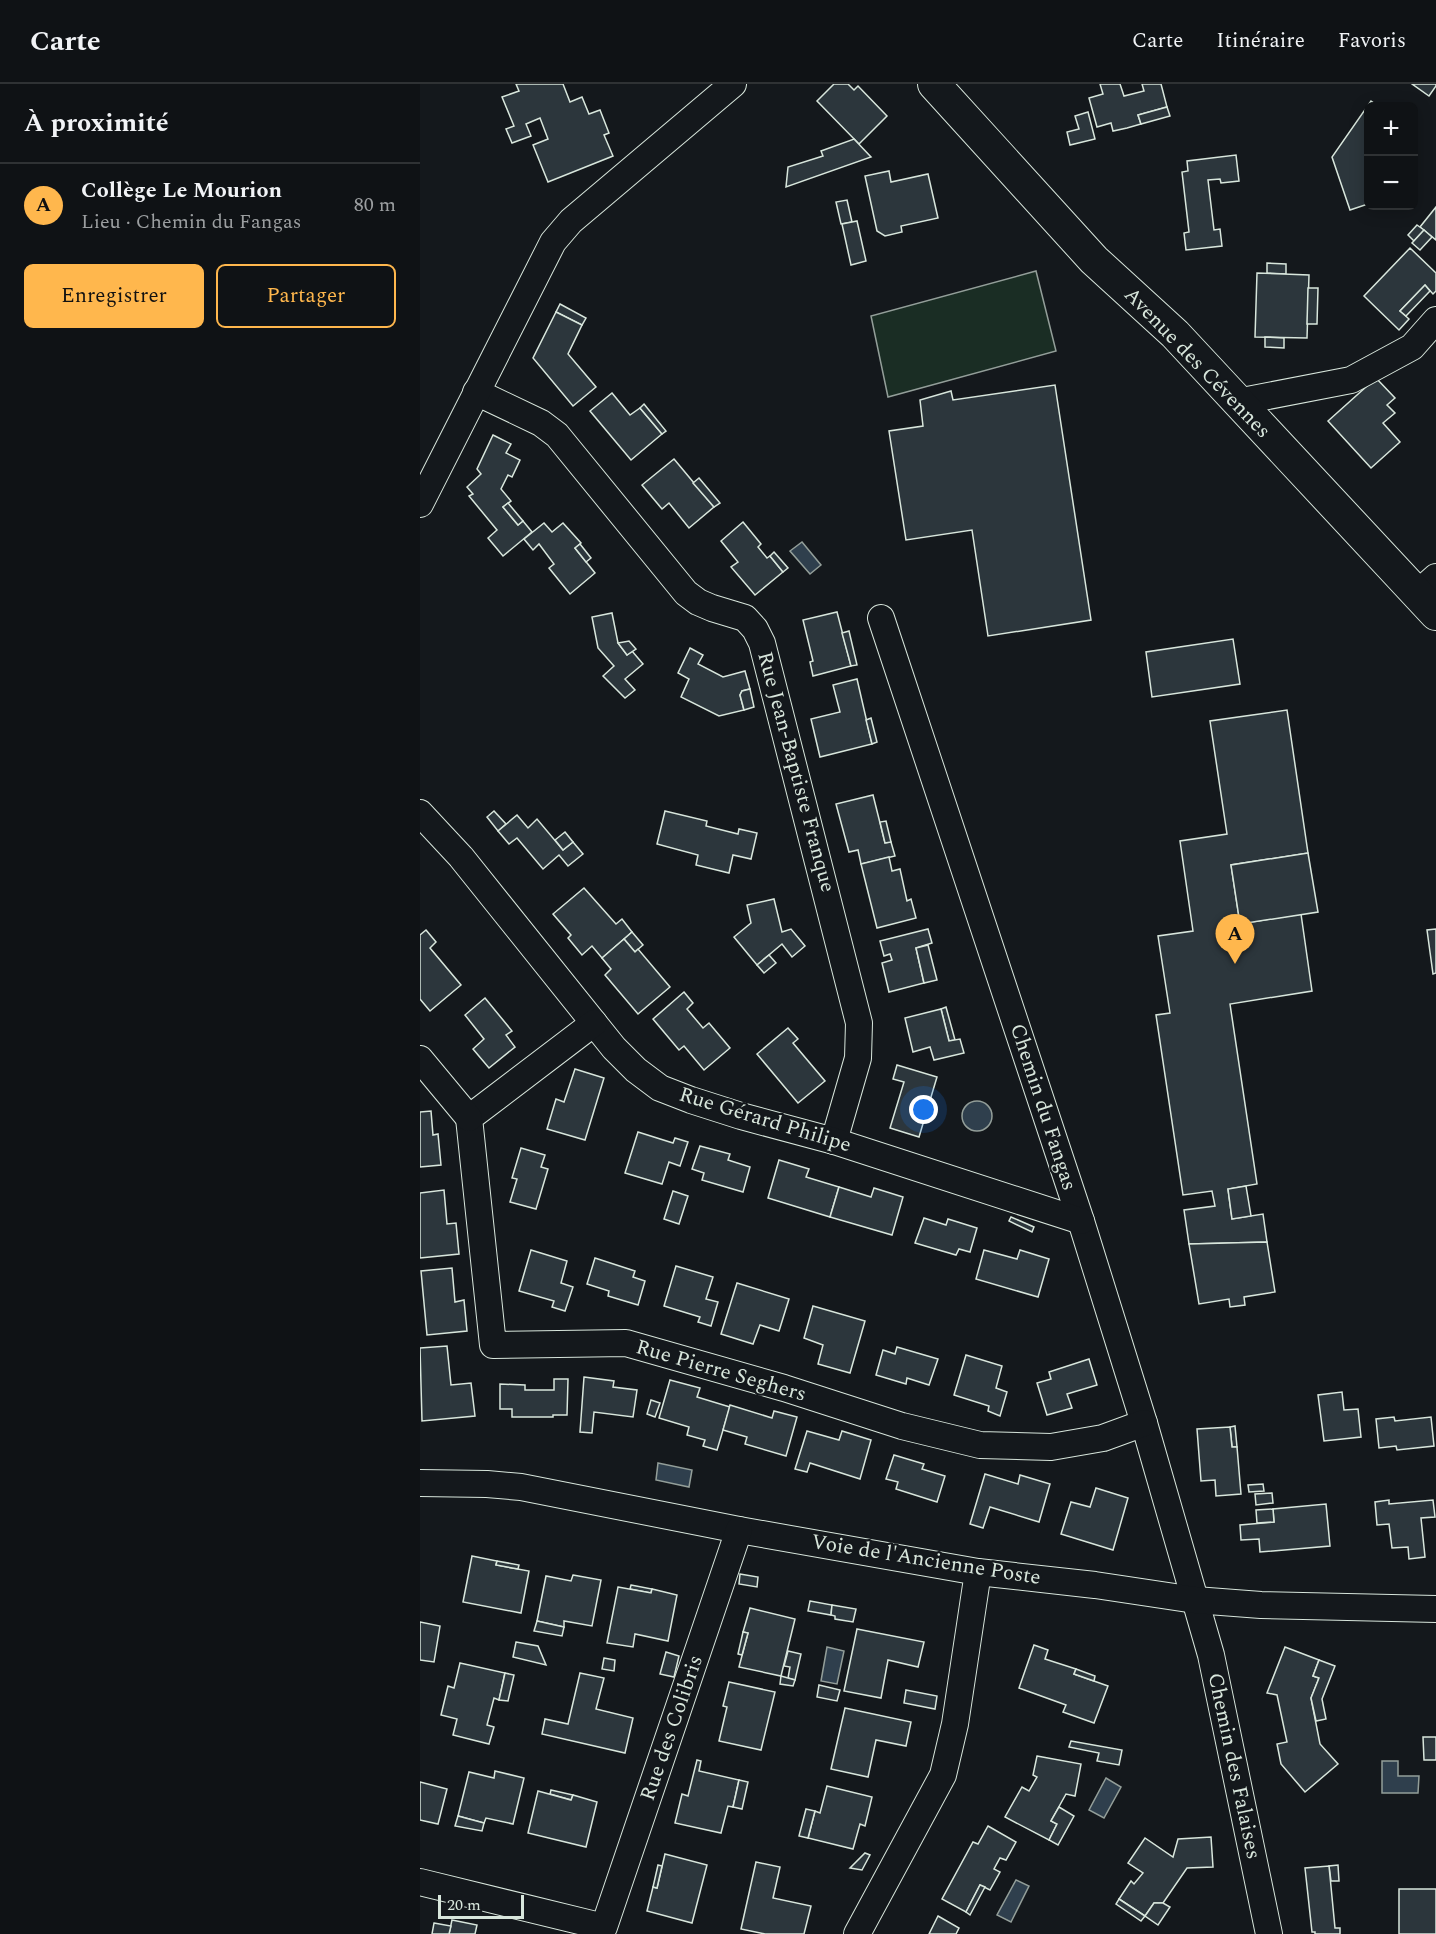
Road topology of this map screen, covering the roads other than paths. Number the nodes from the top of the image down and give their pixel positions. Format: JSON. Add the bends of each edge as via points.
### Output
{"nodes":[{"id":1,"x":733,"y":84,"type":"edge"},
{"id":2,"x":934,"y":84,"type":"edge"},
{"id":3,"x":1436,"y":320,"type":"edge"},
{"id":4,"x":476,"y":392,"type":"junction"},
{"id":5,"x":1237,"y":402,"type":"junction"},
{"id":6,"x":420,"y":504,"type":"edge"},
{"id":7,"x":1430,"y":595,"type":"edge"},
{"id":8,"x":881,"y":618,"type":"dead end"},
{"id":9,"x":420,"y":813,"type":"edge"},
{"id":10,"x":594,"y":1023,"type":"junction"},
{"id":11,"x":420,"y":1059,"type":"edge"},
{"id":12,"x":469,"y":1118,"type":"junction"},
{"id":13,"x":834,"y":1141,"type":"junction"},
{"id":14,"x":1082,"y":1221,"type":"junction"},
{"id":15,"x":1144,"y":1424,"type":"junction"},
{"id":16,"x":420,"y":1483,"type":"edge"},
{"id":17,"x":739,"y":1530,"type":"junction"},
{"id":18,"x":978,"y":1572,"type":"junction"},
{"id":19,"x":1195,"y":1600,"type":"junction"},
{"id":20,"x":1436,"y":1609,"type":"edge"},
{"id":21,"x":420,"y":1882,"type":"edge"},
{"id":22,"x":857,"y":1934,"type":"edge"},
{"id":23,"x":1269,"y":1934,"type":"edge"}],
"edges":[{"from":1,"to":4,"type":"street","via":[[571,221],[553,242]]},
{"from":2,"to":5,"type":"street","name":"Avenue des Cévennes","via":[[1094,260],[1174,334]]},
{"from":3,"to":5,"type":"street","via":[[1412,347],[1351,380]]},
{"from":4,"to":6,"type":"street"},
{"from":4,"to":13,"type":"street","name":"Rue Jean-Baptiste Franque","via":[[541,423],[557,435],[686,594],[712,608],[745,618],[756,629],[859,1023],[858,1058]]},
{"from":5,"to":7,"type":"street","name":"Avenue des Cévennes"},
{"from":8,"to":14,"type":"street","name":"Chemin du Fangas"},
{"from":9,"to":10,"type":"street","name":"Rue Gérard Philipe","via":[[461,857]]},
{"from":10,"to":12,"type":"street"},
{"from":10,"to":13,"type":"street","name":"Rue Gérard Philipe","via":[[636,1070],[660,1088],[741,1116]]},
{"from":11,"to":12,"type":"street"},
{"from":12,"to":15,"type":"street","name":"Rue Pierre Seghers","via":[[493,1345],[626,1343],[902,1426],[980,1445],[1051,1447],[1103,1438]]},
{"from":13,"to":14,"type":"street","name":"Rue Gérard Philipe"},
{"from":14,"to":15,"type":"street","name":"Chemin du Fangas"},
{"from":15,"to":19,"type":"street","name":"Chemin du Fangas"},
{"from":16,"to":17,"type":"street","name":"Voie de l'Ancienne Poste","via":[[521,1487]]},
{"from":17,"to":18,"type":"street","name":"Voie de l'Ancienne Poste"},
{"from":17,"to":21,"type":"street","name":"Rue des Colibris","via":[[604,1927]]},
{"from":18,"to":19,"type":"street","name":"Voie de l'Ancienne Poste"},
{"from":18,"to":22,"type":"street","via":[[955,1724],[943,1775]]},
{"from":19,"to":20,"type":"street","name":"Voie de l'Ancienne Poste"},
{"from":19,"to":23,"type":"street","name":"Chemin des Falaises","via":[[1211,1655]]}]}
